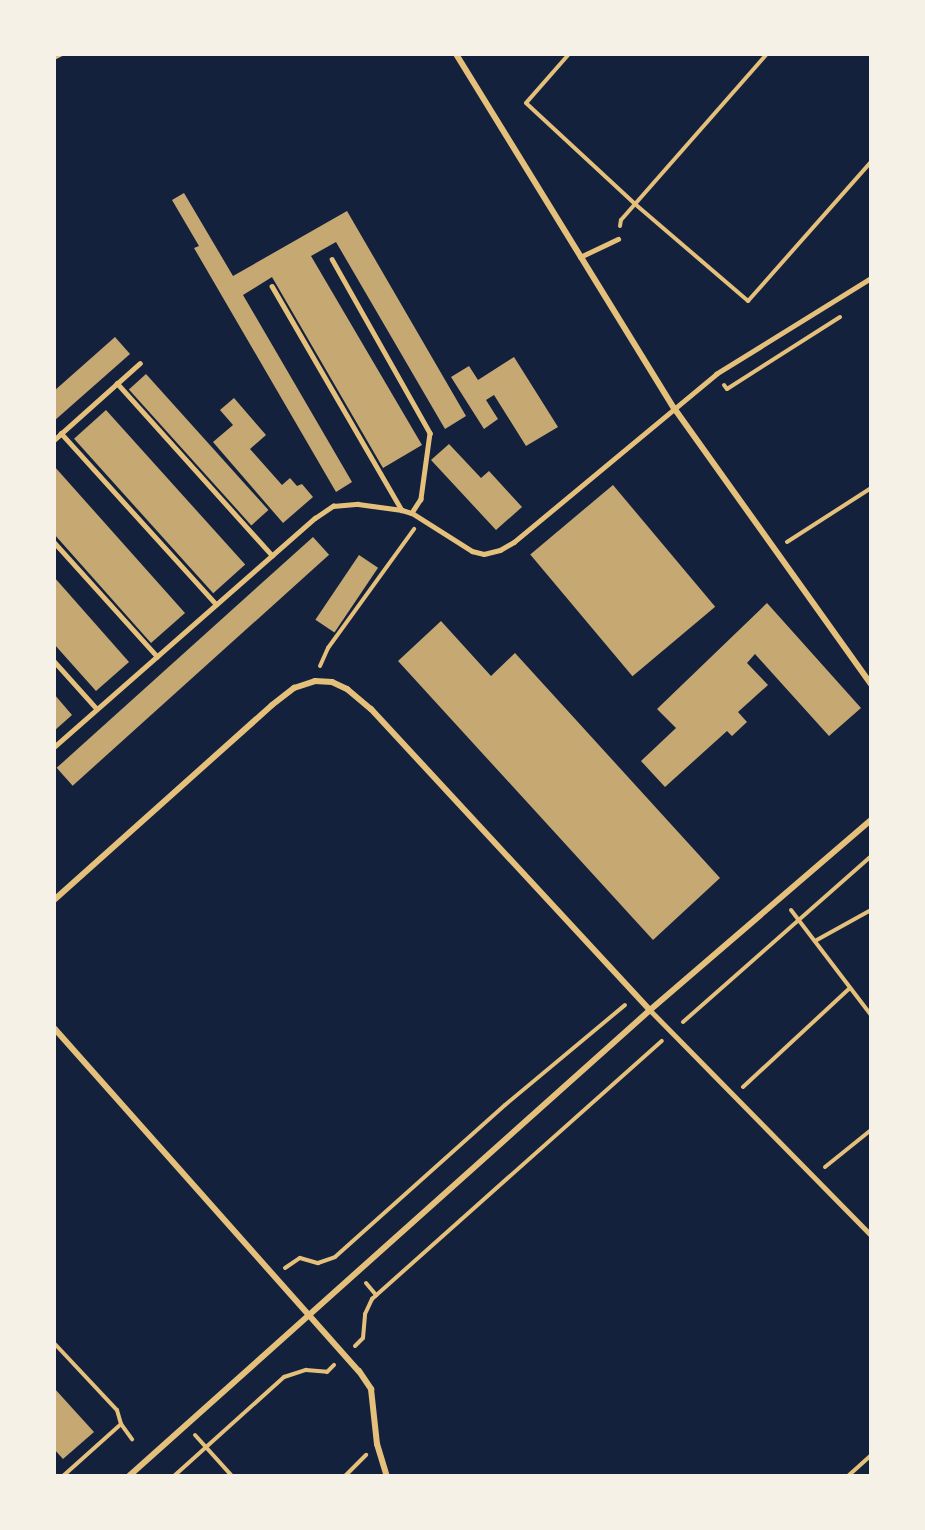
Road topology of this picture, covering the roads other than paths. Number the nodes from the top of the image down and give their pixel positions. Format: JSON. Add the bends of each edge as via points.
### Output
{"nodes":[{"id":1,"x":456,"y":54,"type":"edge"},
{"id":2,"x":618,"y":239,"type":"road end"},
{"id":3,"x":580,"y":257,"type":"junction"},
{"id":4,"x":332,"y":259,"type":"dead end"},
{"id":5,"x":871,"y":278,"type":"edge"},
{"id":6,"x":272,"y":286,"type":"dead end"},
{"id":7,"x":140,"y":363,"type":"dead end"},
{"id":8,"x":117,"y":383,"type":"junction"},
{"id":9,"x":674,"y":408,"type":"junction"},
{"id":10,"x":61,"y":434,"type":"junction"},
{"id":11,"x":54,"y":440,"type":"edge"},
{"id":12,"x":402,"y":510,"type":"junction"},
{"id":13,"x":412,"y":513,"type":"junction"},
{"id":14,"x":54,"y":542,"type":"edge"},
{"id":15,"x":272,"y":555,"type":"junction"},
{"id":16,"x":216,"y":604,"type":"junction"},
{"id":17,"x":157,"y":656,"type":"junction"},
{"id":18,"x":54,"y":661,"type":"edge"},
{"id":19,"x":871,"y":684,"type":"edge"},
{"id":20,"x":97,"y":709,"type":"junction"},
{"id":21,"x":54,"y":747,"type":"edge"},
{"id":22,"x":871,"y":820,"type":"edge"},
{"id":23,"x":54,"y":900,"type":"edge"},
{"id":24,"x":650,"y":1010,"type":"junction"},
{"id":25,"x":54,"y":1028,"type":"edge"},
{"id":26,"x":871,"y":1235,"type":"edge"},
{"id":27,"x":310,"y":1315,"type":"junction"},
{"id":28,"x":129,"y":1476,"type":"edge"},
{"id":29,"x":387,"y":1476,"type":"edge"}],
"edges":[{"from":1,"to":3,"type":"street"},
{"from":2,"to":3,"type":"lane"},
{"from":3,"to":9,"type":"street"},
{"from":4,"to":13,"type":"lane","via":[[430,433],[421,499]]},
{"from":5,"to":9,"type":"lane","via":[[716,374]]},
{"from":6,"to":12,"type":"lane"},
{"from":7,"to":8,"type":"lane"},
{"from":8,"to":10,"type":"lane"},
{"from":8,"to":15,"type":"lane"},
{"from":9,"to":13,"type":"lane","via":[[500,550],[484,554],[472,551]]},
{"from":9,"to":19,"type":"street"},
{"from":10,"to":11,"type":"lane"},
{"from":10,"to":16,"type":"lane"},
{"from":12,"to":13,"type":"lane"},
{"from":12,"to":15,"type":"lane","via":[[358,504],[333,506]]},
{"from":14,"to":17,"type":"lane"},
{"from":15,"to":16,"type":"lane"},
{"from":16,"to":17,"type":"lane"},
{"from":17,"to":20,"type":"lane"},
{"from":18,"to":20,"type":"lane"},
{"from":20,"to":21,"type":"lane"},
{"from":22,"to":24,"type":"street"},
{"from":23,"to":24,"type":"street","via":[[272,705],[294,688],[315,681],[332,682],[348,689],[371,709]]},
{"from":24,"to":26,"type":"lane"},
{"from":24,"to":27,"type":"street"},
{"from":25,"to":27,"type":"street"},
{"from":27,"to":28,"type":"street"},
{"from":27,"to":29,"type":"street","via":[[371,1389],[376,1444]]}]}
